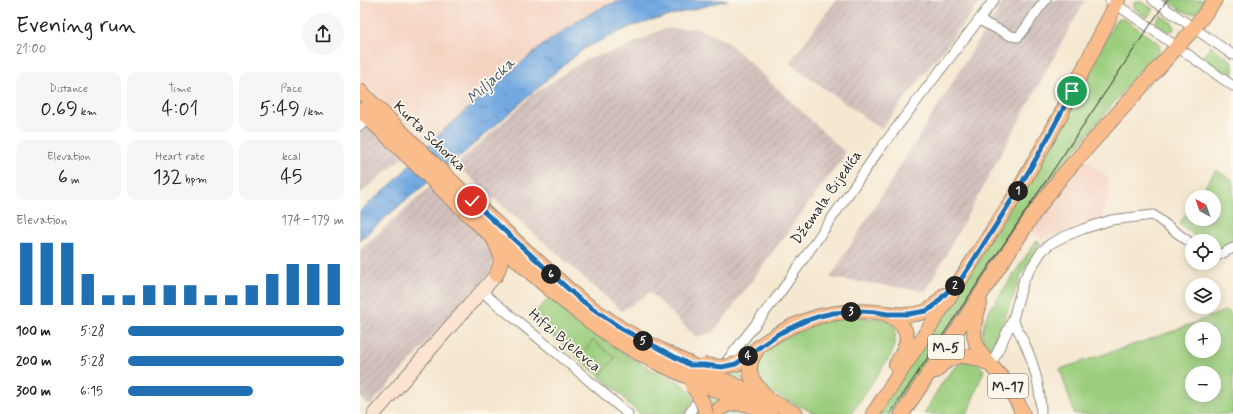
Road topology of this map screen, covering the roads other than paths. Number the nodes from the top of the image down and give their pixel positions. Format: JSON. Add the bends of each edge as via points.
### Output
{"nodes":[{"id":1,"x":994,"y":0,"type":"edge"},
{"id":2,"x":1046,"y":0,"type":"edge"},
{"id":3,"x":1153,"y":0,"type":"edge"},
{"id":4,"x":1215,"y":0,"type":"edge"},
{"id":5,"x":1114,"y":1,"type":"edge"},
{"id":6,"x":979,"y":20,"type":"junction"},
{"id":7,"x":1194,"y":28,"type":"junction"},
{"id":8,"x":1178,"y":47,"type":"junction"},
{"id":9,"x":1233,"y":55,"type":"edge"},
{"id":10,"x":1233,"y":86,"type":"edge"},
{"id":11,"x":360,"y":91,"type":"edge"},
{"id":12,"x":363,"y":118,"type":"edge"},
{"id":13,"x":408,"y":147,"type":"junction"},
{"id":14,"x":439,"y":178,"type":"junction"},
{"id":15,"x":493,"y":238,"type":"junction"},
{"id":16,"x":1185,"y":239,"type":"edge"},
{"id":17,"x":1233,"y":248,"type":"edge"},
{"id":18,"x":1221,"y":254,"type":"edge"},
{"id":19,"x":531,"y":273,"type":"junction"},
{"id":20,"x":496,"y":275,"type":"junction"},
{"id":21,"x":958,"y":284,"type":"junction"},
{"id":22,"x":481,"y":291,"type":"junction"},
{"id":23,"x":982,"y":292,"type":"junction"},
{"id":24,"x":887,"y":314,"type":"junction"},
{"id":25,"x":1012,"y":320,"type":"junction"},
{"id":26,"x":758,"y":348,"type":"junction"},
{"id":27,"x":990,"y":361,"type":"junction"},
{"id":28,"x":694,"y":373,"type":"junction"},
{"id":29,"x":896,"y":380,"type":"junction"},
{"id":30,"x":717,"y":384,"type":"junction"},
{"id":31,"x":910,"y":402,"type":"junction"},
{"id":32,"x":749,"y":404,"type":"junction"},
{"id":33,"x":770,"y":407,"type":"edge"},
{"id":34,"x":792,"y":412,"type":"edge"},
{"id":35,"x":374,"y":414,"type":"edge"},
{"id":36,"x":628,"y":414,"type":"edge"},
{"id":37,"x":689,"y":414,"type":"edge"},
{"id":38,"x":706,"y":414,"type":"edge"},
{"id":39,"x":715,"y":414,"type":"edge"},
{"id":40,"x":873,"y":414,"type":"edge"},
{"id":41,"x":902,"y":414,"type":"edge"},
{"id":42,"x":1023,"y":414,"type":"edge"},
{"id":43,"x":1041,"y":414,"type":"edge"}],
"edges":[{"from":1,"to":6,"type":"street","name":"Džemala Bijedića"},
{"from":2,"to":6,"type":"street","via":[[1018,37]]},
{"from":3,"to":7,"type":"street"},
{"from":4,"to":7,"type":"main road","number":"M-5"},
{"from":5,"to":8,"type":"street"},
{"from":5,"to":21,"type":"main road","number":"M-5","via":[[1046,142],[1017,193]]},
{"from":6,"to":37,"type":"street","name":"Džemala Bijedića","via":[[877,154],[780,293],[712,379]]},
{"from":7,"to":8,"type":"main road","number":"M-5"},
{"from":7,"to":9,"type":"street"},
{"from":8,"to":10,"type":"street"},
{"from":8,"to":23,"type":"main road","number":"M-5","via":[[1061,177]]},
{"from":11,"to":13,"type":"main road","name":"Kurta Schorka"},
{"from":12,"to":13,"type":"main road","name":"Kurta Schorka"},
{"from":13,"to":14,"type":"main road","name":"Kurta Schorka"},
{"from":14,"to":15,"type":"main road","name":"Kurta Schorka"},
{"from":14,"to":28,"type":"main road","name":"Kurta Schorka","via":[[472,201],[578,298],[622,329]]},
{"from":15,"to":19,"type":"main road","name":"Kurta Schorka"},
{"from":15,"to":20,"type":"main road","via":[[500,253],[501,263]]},
{"from":16,"to":25,"type":"street","via":[[1153,215],[1111,220],[1061,238],[1042,251],[1024,279]]},
{"from":17,"to":18,"type":"street"},
{"from":19,"to":20,"type":"main road","via":[[515,267]]},
{"from":19,"to":28,"type":"main road","name":"Kurta Schorka","via":[[618,341],[656,362]]},
{"from":20,"to":22,"type":"main road"},
{"from":21,"to":24,"type":"main road","via":[[926,311]]},
{"from":21,"to":29,"type":"main road","number":"M-5"},
{"from":22,"to":35,"type":"main road"},
{"from":22,"to":36,"type":"street","name":"Hifzi Bjelevca"},
{"from":23,"to":27,"type":"main road","via":[[974,330],[979,352]]},
{"from":23,"to":31,"type":"main road","number":"M-5"},
{"from":24,"to":26,"type":"main road","via":[[861,311],[820,316],[790,327]]},
{"from":24,"to":29,"type":"main road","via":[[899,322],[907,338],[896,367]]},
{"from":25,"to":27,"type":"street"},
{"from":25,"to":43,"type":"street","via":[[1030,356],[1037,382]]},
{"from":26,"to":28,"type":"main road","bridge":true,"via":[[736,364]]},
{"from":26,"to":33,"type":"main road","via":[[750,361],[750,375]]},
{"from":27,"to":31,"type":"main road","number":"M-17","via":[[968,356],[951,358],[942,363]]},
{"from":27,"to":42,"type":"main road","number":"M-17","via":[[1009,387]]},
{"from":28,"to":30,"type":"main road","name":"Kurta Schorka","bridge":true},
{"from":28,"to":38,"type":"main road","bridge":true},
{"from":29,"to":40,"type":"main road","number":"M-5"},
{"from":30,"to":32,"type":"main road","name":"Kurta Schorka"},
{"from":30,"to":33,"type":"main road","name":"Kurta Schorka"},
{"from":31,"to":41,"type":"main road","number":"M-17"},
{"from":32,"to":33,"type":"main road","name":"Kurta Schorka"},
{"from":32,"to":39,"type":"main road","via":[[728,404]]},
{"from":33,"to":34,"type":"main road","name":"Kurta Schorka"}]}
